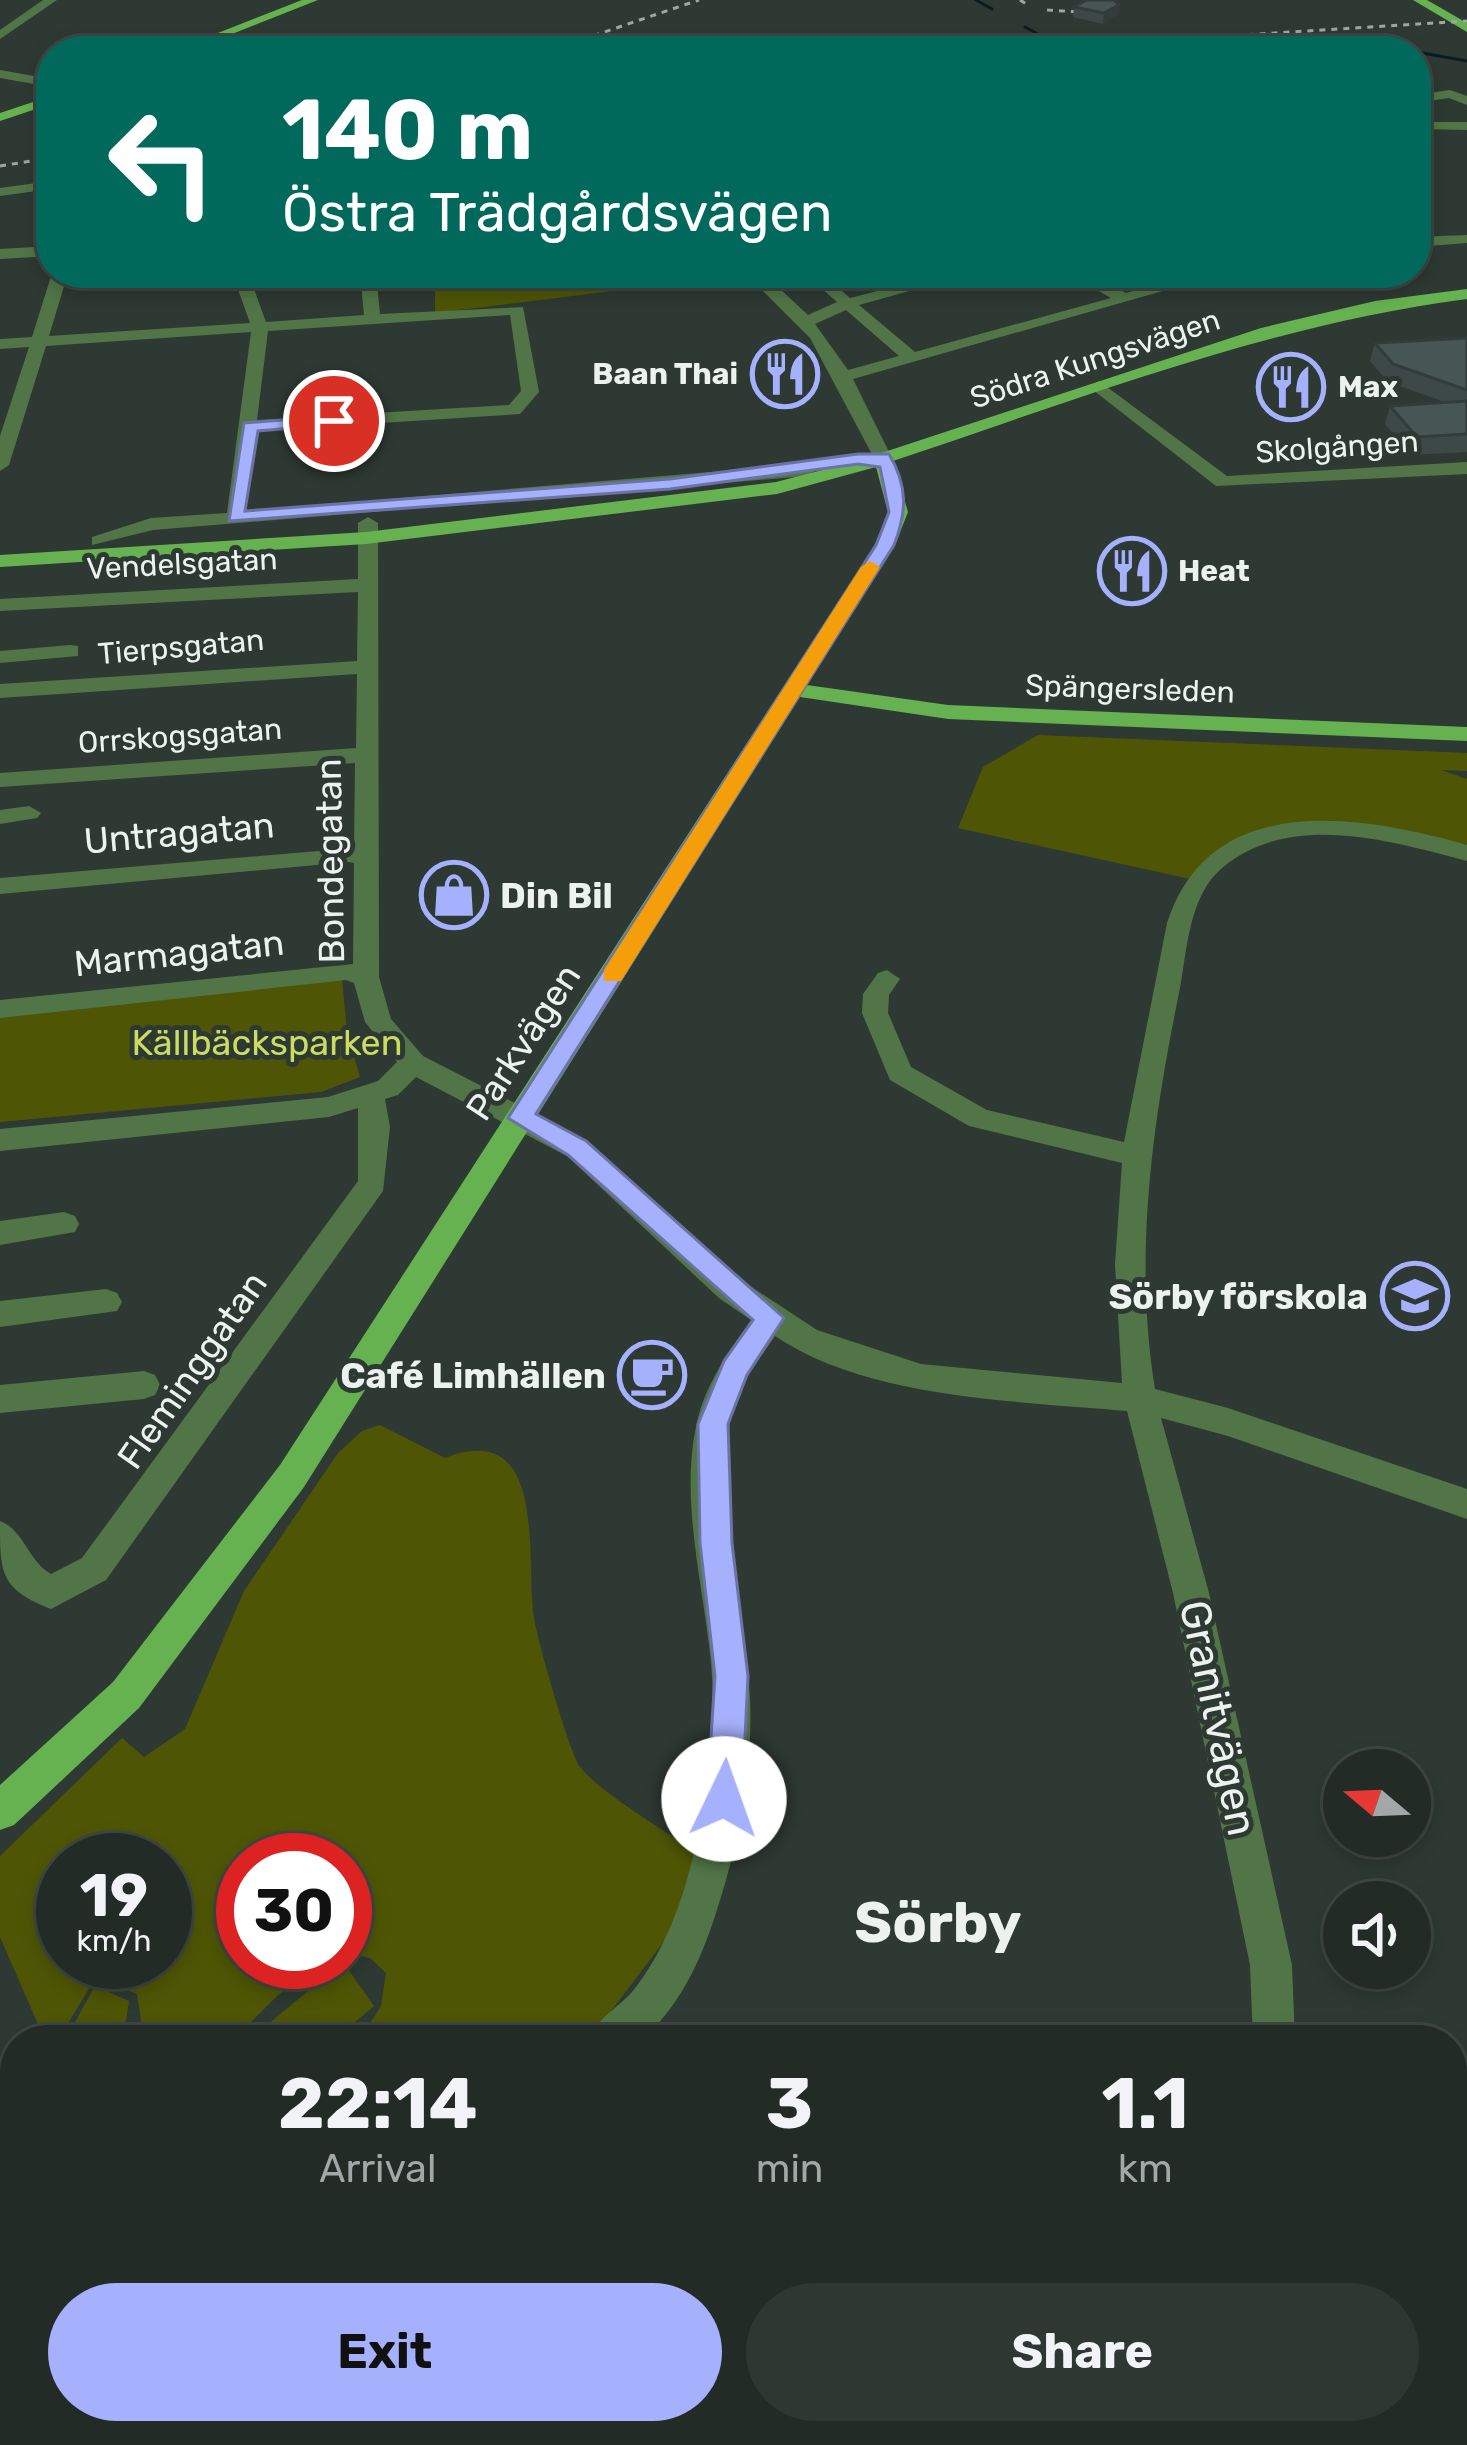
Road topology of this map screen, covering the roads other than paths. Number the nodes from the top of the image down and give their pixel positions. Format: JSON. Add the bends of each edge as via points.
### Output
{"nodes":[{"id":1,"x":51,"y":0,"type":"edge"},
{"id":2,"x":312,"y":0,"type":"edge"},
{"id":3,"x":1419,"y":0,"type":"edge"},
{"id":4,"x":1467,"y":28,"type":"edge"},
{"id":5,"x":0,"y":35,"type":"edge"},
{"id":6,"x":217,"y":36,"type":"edge"},
{"id":7,"x":0,"y":74,"type":"edge"},
{"id":8,"x":36,"y":80,"type":"edge"},
{"id":9,"x":1431,"y":97,"type":"edge"},
{"id":10,"x":36,"y":105,"type":"edge"},
{"id":11,"x":1462,"y":106,"type":"edge"},
{"id":12,"x":0,"y":117,"type":"edge"},
{"id":13,"x":1431,"y":126,"type":"edge"},
{"id":14,"x":1467,"y":126,"type":"edge"},
{"id":15,"x":36,"y":187,"type":"edge"},
{"id":16,"x":0,"y":192,"type":"edge"},
{"id":17,"x":1467,"y":239,"type":"edge"},
{"id":18,"x":1431,"y":241,"type":"edge"},
{"id":19,"x":36,"y":252,"type":"edge"},
{"id":20,"x":0,"y":254,"type":"edge"},
{"id":21,"x":55,"y":288,"type":"edge"},
{"id":22,"x":250,"y":288,"type":"edge"},
{"id":23,"x":370,"y":288,"type":"edge"},
{"id":24,"x":771,"y":288,"type":"edge"},
{"id":25,"x":830,"y":288,"type":"edge"},
{"id":26,"x":907,"y":288,"type":"edge"},
{"id":27,"x":1104,"y":288,"type":"edge"},
{"id":28,"x":1164,"y":288,"type":"edge"},
{"id":29,"x":1467,"y":294,"type":"edge"},
{"id":30,"x":1125,"y":299,"type":"junction"},
{"id":31,"x":848,"y":303,"type":"junction"},
{"id":32,"x":374,"y":320,"type":"junction"},
{"id":33,"x":808,"y":321,"type":"junction"},
{"id":34,"x":260,"y":327,"type":"junction"},
{"id":35,"x":36,"y":342,"type":"junction"},
{"id":36,"x":0,"y":344,"type":"edge"},
{"id":37,"x":913,"y":359,"type":"junction"},
{"id":38,"x":846,"y":376,"type":"junction"},
{"id":39,"x":1099,"y":386,"type":"junction"},
{"id":40,"x":250,"y":426,"type":"junction"},
{"id":41,"x":883,"y":458,"type":"junction"},
{"id":42,"x":0,"y":465,"type":"edge"},
{"id":43,"x":1467,"y":469,"type":"edge"},
{"id":44,"x":807,"y":470,"type":"junction"},
{"id":45,"x":786,"y":486,"type":"junction"},
{"id":46,"x":856,"y":487,"type":"dead end"},
{"id":47,"x":877,"y":497,"type":"dead end"},
{"id":48,"x":898,"y":512,"type":"junction"},
{"id":49,"x":236,"y":517,"type":"junction"},
{"id":50,"x":367,"y":530,"type":"junction"},
{"id":51,"x":99,"y":541,"type":"junction"},
{"id":52,"x":1,"y":550,"type":"edge"},
{"id":53,"x":367,"y":588,"type":"junction"},
{"id":54,"x":0,"y":605,"type":"edge"},
{"id":55,"x":70,"y":651,"type":"dead end"},
{"id":56,"x":0,"y":656,"type":"edge"},
{"id":57,"x":366,"y":667,"type":"junction"},
{"id":58,"x":792,"y":689,"type":"junction"},
{"id":59,"x":0,"y":692,"type":"edge"},
{"id":60,"x":1467,"y":734,"type":"edge"},
{"id":61,"x":364,"y":758,"type":"junction"},
{"id":62,"x":0,"y":780,"type":"edge"},
{"id":63,"x":29,"y":814,"type":"dead end"},
{"id":64,"x":0,"y":817,"type":"edge"},
{"id":65,"x":1467,"y":853,"type":"edge"},
{"id":66,"x":364,"y":858,"type":"junction"},
{"id":67,"x":0,"y":886,"type":"edge"},
{"id":68,"x":366,"y":977,"type":"junction"},
{"id":69,"x":887,"y":980,"type":"dead end"},
{"id":70,"x":0,"y":1009,"type":"edge"},
{"id":71,"x":413,"y":1063,"type":"junction"},
{"id":72,"x":370,"y":1095,"type":"junction"},
{"id":73,"x":520,"y":1118,"type":"junction"},
{"id":74,"x":0,"y":1140,"type":"edge"},
{"id":75,"x":1136,"y":1156,"type":"junction"},
{"id":76,"x":64,"y":1224,"type":"dead end"},
{"id":77,"x":0,"y":1232,"type":"edge"},
{"id":78,"x":106,"y":1301,"type":"dead end"},
{"id":79,"x":0,"y":1314,"type":"edge"},
{"id":80,"x":770,"y":1318,"type":"junction"},
{"id":81,"x":144,"y":1385,"type":"dead end"},
{"id":82,"x":0,"y":1399,"type":"edge"},
{"id":83,"x":1141,"y":1400,"type":"junction"},
{"id":84,"x":1467,"y":1504,"type":"edge"},
{"id":85,"x":2,"y":1546,"type":"edge"},
{"id":86,"x":0,"y":1811,"type":"edge"},
{"id":87,"x":626,"y":2025,"type":"edge"},
{"id":88,"x":1273,"y":2025,"type":"edge"}],
"edges":[{"from":1,"to":5,"type":"street"},
{"from":2,"to":6,"type":"main road"},
{"from":3,"to":4,"type":"main road"},
{"from":7,"to":8,"type":"street"},
{"from":9,"to":11,"type":"street","via":[[1454,94]]},
{"from":10,"to":12,"type":"main road"},
{"from":13,"to":14,"type":"street"},
{"from":15,"to":16,"type":"street"},
{"from":17,"to":18,"type":"street"},
{"from":19,"to":20,"type":"street"},
{"from":21,"to":35,"type":"street"},
{"from":22,"to":34,"type":"street"},
{"from":23,"to":32,"type":"street"},
{"from":24,"to":33,"type":"street"},
{"from":25,"to":31,"type":"street"},
{"from":26,"to":31,"type":"street"},
{"from":27,"to":30,"type":"street"},
{"from":28,"to":30,"type":"street"},
{"from":29,"to":39,"type":"main road","name":"Södra Kungsvägen","via":[[1312,320]]},
{"from":30,"to":37,"type":"street"},
{"from":31,"to":33,"type":"street"},
{"from":31,"to":37,"type":"street"},
{"from":32,"to":34,"type":"street"},
{"from":32,"to":40,"type":"street","via":[[517,310],[530,392],[522,404],[498,411]]},
{"from":33,"to":38,"type":"street"},
{"from":34,"to":35,"type":"street"},
{"from":34,"to":40,"type":"street"},
{"from":35,"to":36,"type":"street"},
{"from":35,"to":42,"type":"street"},
{"from":37,"to":38,"type":"street"},
{"from":38,"to":41,"type":"street"},
{"from":39,"to":41,"type":"main road","name":"Södra Kungsvägen"},
{"from":39,"to":43,"type":"street","name":"Skolgången","via":[[1223,482]]},
{"from":40,"to":49,"type":"street"},
{"from":41,"to":44,"type":"main road"},
{"from":41,"to":45,"type":"main road"},
{"from":41,"to":48,"type":"main road"},
{"from":44,"to":49,"type":"street"},
{"from":44,"to":50,"type":"main road"},
{"from":45,"to":46,"type":"main road"},
{"from":45,"to":50,"type":"main road"},
{"from":47,"to":48,"type":"main road"},
{"from":48,"to":58,"type":"main road","name":"Parkvägen"},
{"from":49,"to":51,"type":"street","via":[[151,524]]},
{"from":50,"to":51,"type":"main road"},
{"from":50,"to":52,"type":"main road"},
{"from":50,"to":53,"type":"street","name":"Bondegatan"},
{"from":51,"to":52,"type":"main road"},
{"from":53,"to":54,"type":"street","name":"Vendelsgatan"},
{"from":53,"to":57,"type":"street","name":"Bondegatan"},
{"from":55,"to":56,"type":"street"},
{"from":57,"to":59,"type":"street","name":"Tierpsgatan"},
{"from":57,"to":61,"type":"street","name":"Bondegatan"},
{"from":58,"to":60,"type":"main road","name":"Spängersleden","via":[[948,712]]},
{"from":58,"to":73,"type":"main road","name":"Parkvägen"},
{"from":61,"to":62,"type":"street","name":"Orrskogsgatan"},
{"from":61,"to":66,"type":"street","name":"Bondegatan"},
{"from":63,"to":64,"type":"street"},
{"from":65,"to":75,"type":"street","name":"Granitvägen","via":[[1383,833],[1314,829],[1269,833],[1214,862],[1195,880],[1184,911]]},
{"from":66,"to":67,"type":"street","name":"Untragatan"},
{"from":66,"to":68,"type":"street","name":"Bondegatan"},
{"from":68,"to":70,"type":"street","name":"Marmagatan","via":[[347,971]]},
{"from":68,"to":71,"type":"street","name":"Bondegatan","via":[[378,1022]]},
{"from":69,"to":75,"type":"street","via":[[875,1013],[900,1073],[979,1119]]},
{"from":71,"to":72,"type":"street"},
{"from":71,"to":73,"type":"street","name":"Bondegatan"},
{"from":72,"to":74,"type":"street","via":[[329,1107]]},
{"from":72,"to":85,"type":"street","name":"Fleminggatan","via":[[373,1184],[94,1569],[51,1593],[22,1576]]},
{"from":73,"to":80,"type":"street","name":"Bondegatan","via":[[577,1148]]},
{"from":73,"to":86,"type":"main road","name":"Parkvägen","via":[[213,1587],[126,1695]]},
{"from":75,"to":83,"type":"street","name":"Granitvägen","via":[[1131,1313]]},
{"from":76,"to":77,"type":"street"},
{"from":78,"to":79,"type":"street"},
{"from":80,"to":83,"type":"street","name":"Bondegatan","via":[[827,1348],[921,1378]]},
{"from":80,"to":87,"type":"street","via":[[734,1370],[713,1424],[731,1676],[716,1840],[699,1910],[651,2001]]},
{"from":81,"to":82,"type":"street"},
{"from":83,"to":84,"type":"street","name":"Bondegatan"},
{"from":83,"to":88,"type":"street","name":"Granitvägen","via":[[1271,1965]]}]}
